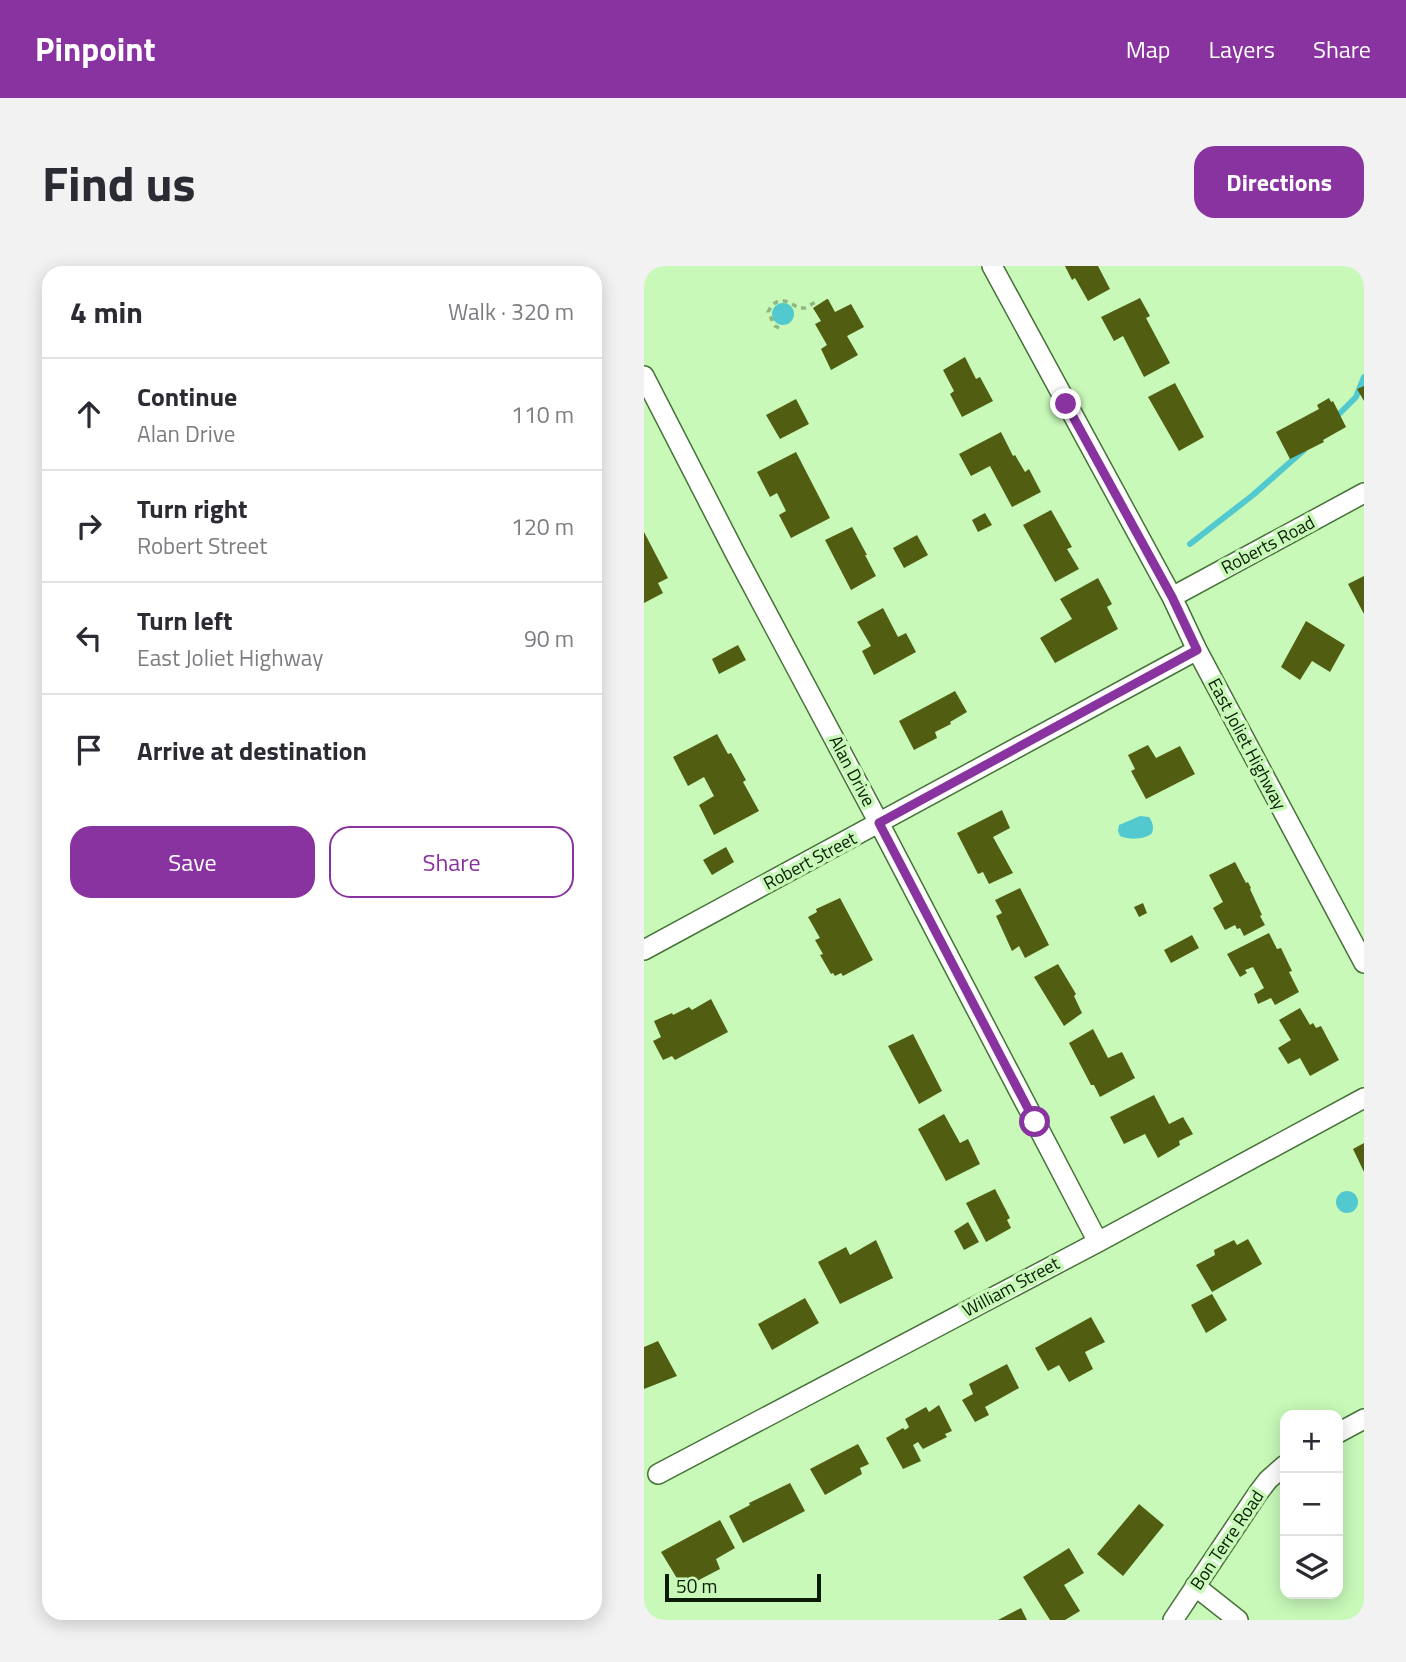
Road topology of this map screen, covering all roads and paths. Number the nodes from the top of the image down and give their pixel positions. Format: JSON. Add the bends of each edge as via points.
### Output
{"nodes":[{"id":1,"x":992,"y":266,"type":"edge"},
{"id":2,"x":819,"y":300,"type":"dead end"},
{"id":3,"x":779,"y":328,"type":"dead end"},
{"id":4,"x":644,"y":376,"type":"edge"},
{"id":5,"x":1364,"y":493,"type":"edge"},
{"id":6,"x":1172,"y":597,"type":"junction"},
{"id":7,"x":1197,"y":650,"type":"junction"},
{"id":8,"x":879,"y":823,"type":"junction"},
{"id":9,"x":644,"y":950,"type":"edge"},
{"id":10,"x":1361,"y":950,"type":"edge"},
{"id":11,"x":1364,"y":1098,"type":"edge"},
{"id":12,"x":1098,"y":1242,"type":"junction"},
{"id":13,"x":1364,"y":1419,"type":"edge"},
{"id":14,"x":1343,"y":1430,"type":"edge"},
{"id":15,"x":1280,"y":1469,"type":"edge"},
{"id":16,"x":658,"y":1474,"type":"dead end"},
{"id":17,"x":1195,"y":1586,"type":"junction"},
{"id":18,"x":1173,"y":1620,"type":"edge"},
{"id":19,"x":1238,"y":1620,"type":"edge"}],
"edges":[{"from":1,"to":6,"type":"street","name":"East Joliet Highway"},
{"from":2,"to":3,"type":"path","via":[[805,309],[782,300],[775,303],[768,312]]},
{"from":4,"to":8,"type":"street","name":"Alan Drive"},
{"from":5,"to":6,"type":"street","name":"Roberts Road"},
{"from":6,"to":7,"type":"street","name":"East Joliet Highway"},
{"from":7,"to":8,"type":"street","name":"Robert Street"},
{"from":7,"to":10,"type":"street","name":"East Joliet Highway"},
{"from":8,"to":9,"type":"street","name":"Robert Street"},
{"from":8,"to":12,"type":"street","name":"Alan Drive"},
{"from":11,"to":12,"type":"street","name":"William Street"},
{"from":12,"to":16,"type":"street","name":"William Street"},
{"from":13,"to":14,"type":"street"},
{"from":15,"to":17,"type":"street","name":"Bon Terre Road","via":[[1258,1493]]},
{"from":17,"to":18,"type":"street","name":"Bon Terre Road"},
{"from":17,"to":19,"type":"street"}]}
